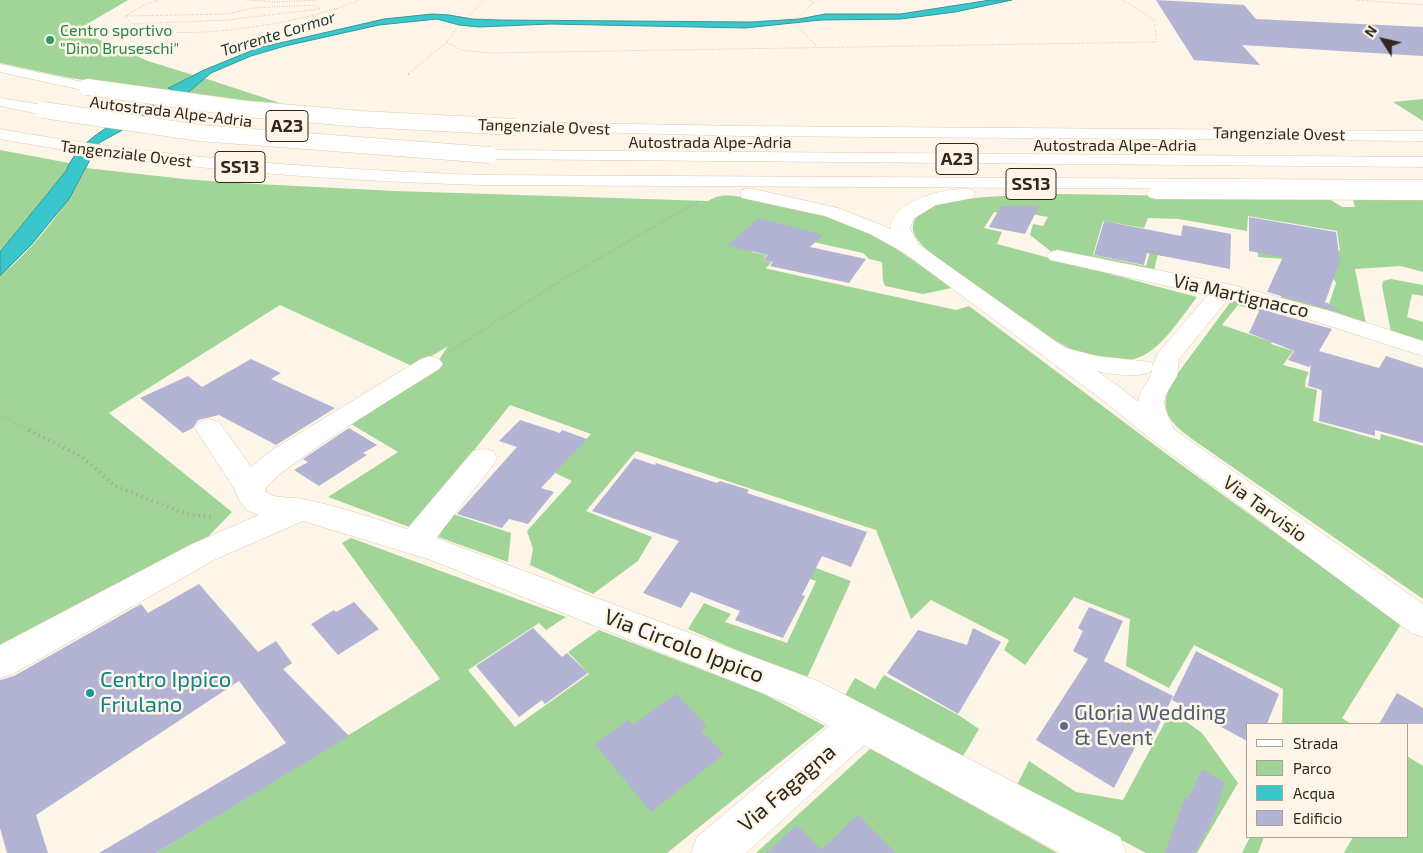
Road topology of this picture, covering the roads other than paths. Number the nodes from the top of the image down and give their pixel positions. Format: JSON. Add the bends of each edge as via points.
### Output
{"nodes":[{"id":1,"x":0,"y":68,"type":"edge"},
{"id":2,"x":68,"y":98,"type":"dead end"},
{"id":3,"x":0,"y":102,"type":"edge"},
{"id":4,"x":0,"y":134,"type":"edge"},
{"id":5,"x":511,"y":134,"type":"junction"},
{"id":6,"x":1423,"y":136,"type":"edge"},
{"id":7,"x":1423,"y":148,"type":"edge"},
{"id":8,"x":1423,"y":162,"type":"edge"},
{"id":9,"x":638,"y":180,"type":"junction"},
{"id":10,"x":1078,"y":184,"type":"junction"},
{"id":11,"x":1423,"y":185,"type":"edge"},
{"id":12,"x":1155,"y":194,"type":"dead end"},
{"id":13,"x":1423,"y":194,"type":"edge"},
{"id":14,"x":910,"y":248,"type":"junction"},
{"id":15,"x":1057,"y":256,"type":"dead end"},
{"id":16,"x":1224,"y":290,"type":"junction"},
{"id":17,"x":1423,"y":349,"type":"edge"},
{"id":18,"x":1054,"y":352,"type":"junction"},
{"id":19,"x":1167,"y":358,"type":"junction"},
{"id":20,"x":430,"y":364,"type":"road end"},
{"id":21,"x":1142,"y":367,"type":"junction"},
{"id":22,"x":1109,"y":392,"type":"junction"},
{"id":23,"x":1153,"y":394,"type":"junction"},
{"id":24,"x":209,"y":428,"type":"dead end"},
{"id":25,"x":1162,"y":434,"type":"junction"},
{"id":26,"x":483,"y":458,"type":"dead end"},
{"id":27,"x":248,"y":487,"type":"junction"},
{"id":28,"x":300,"y":509,"type":"junction"},
{"id":29,"x":414,"y":543,"type":"junction"},
{"id":30,"x":1423,"y":623,"type":"edge"},
{"id":31,"x":0,"y":663,"type":"edge"},
{"id":32,"x":862,"y":722,"type":"junction"},
{"id":33,"x":713,"y":853,"type":"edge"},
{"id":34,"x":1104,"y":853,"type":"edge"}],
"edges":[{"from":1,"to":5,"type":"main road","name":"Tangenziale Ovest","bridge":true,"via":[[88,87],[248,109]]},
{"from":2,"to":5,"type":"main road","name":"Autostrada Alpe-Adria","number":"A23","via":[[234,122],[343,131]]},
{"from":3,"to":8,"type":"main road","name":"Autostrada Alpe-Adria","number":"A23","bridge":true,"via":[[200,133],[397,150],[490,154]]},
{"from":4,"to":9,"type":"main road","name":"Tangenziale Ovest","number":"SS13","via":[[183,162],[288,172],[482,180]]},
{"from":5,"to":6,"type":"main road","name":"Tangenziale Ovest","via":[[800,132]]},
{"from":5,"to":7,"type":"main road","name":"Autostrada Alpe-Adria","number":"A23","via":[[732,144]]},
{"from":9,"to":10,"type":"main road","name":"Tangenziale Ovest","number":"SS13"},
{"from":9,"to":14,"type":"main road","name":"Via Tarvisio","via":[[768,197],[831,212],[877,230]]},
{"from":10,"to":11,"type":"main road","name":"Tangenziale Ovest","number":"SS13"},
{"from":10,"to":14,"type":"main road","via":[[963,194],[926,203],[907,214],[901,222],[901,233]]},
{"from":12,"to":13,"type":"main road"},
{"from":14,"to":18,"type":"main road","name":"Via Tarvisio"},
{"from":15,"to":16,"type":"main road","name":"Via Martignacco"},
{"from":16,"to":17,"type":"main road","name":"Via Martignacco","via":[[1322,316]]},
{"from":16,"to":19,"type":"main road"},
{"from":18,"to":21,"type":"main road","via":[[1117,368]]},
{"from":18,"to":22,"type":"main road","name":"Via Tarvisio"},
{"from":19,"to":21,"type":"main road"},
{"from":19,"to":23,"type":"main road","via":[[1164,376]]},
{"from":20,"to":27,"type":"main road","via":[[282,457]]},
{"from":21,"to":22,"type":"main road","via":[[1127,375]]},
{"from":22,"to":23,"type":"main road","via":[[1141,396]]},
{"from":22,"to":25,"type":"main road","name":"Via Tarvisio"},
{"from":23,"to":25,"type":"main road","via":[[1152,410]]},
{"from":24,"to":27,"type":"main road","name":"Via Circolo Ippico"},
{"from":25,"to":30,"type":"main road","name":"Via Tarvisio"},
{"from":26,"to":29,"type":"main road"},
{"from":27,"to":28,"type":"main road","name":"Via Circolo Ippico","via":[[258,502],[268,507]]},
{"from":28,"to":29,"type":"main road","name":"Via Circolo Ippico"},
{"from":28,"to":31,"type":"main road","via":[[203,552]]},
{"from":29,"to":32,"type":"main road","name":"Via Circolo Ippico","via":[[805,693]]},
{"from":32,"to":33,"type":"main road","name":"Via Fagagna"},
{"from":32,"to":34,"type":"main road","name":"Via Circolo Ippico"}]}
